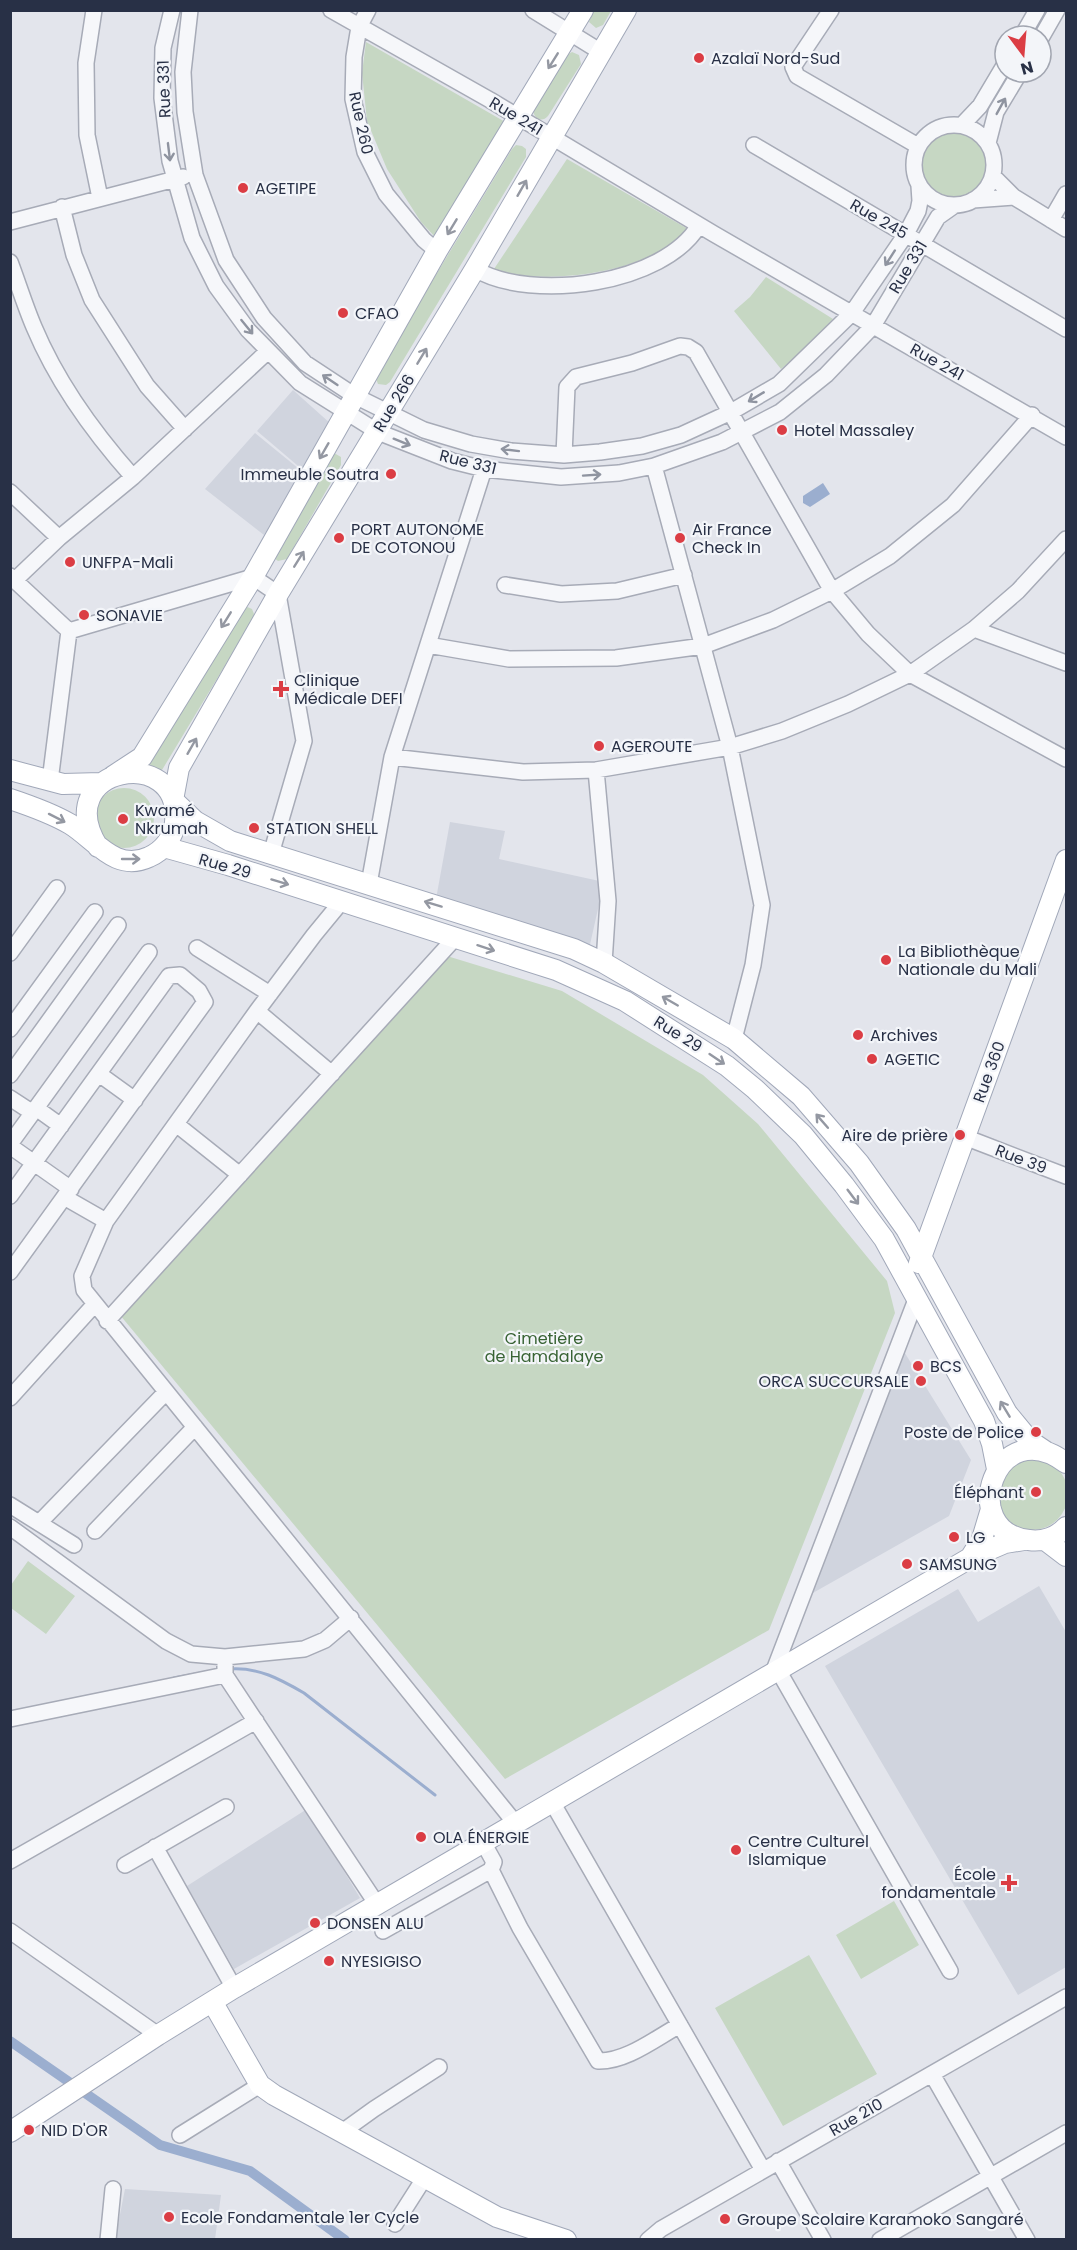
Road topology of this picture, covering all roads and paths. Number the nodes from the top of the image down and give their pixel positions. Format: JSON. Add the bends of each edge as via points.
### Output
{"nodes":[{"id":1,"x":94,"y":10,"type":"edge"},
{"id":2,"x":172,"y":10,"type":"edge"},
{"id":3,"x":190,"y":10,"type":"edge"},
{"id":4,"x":331,"y":10,"type":"edge"},
{"id":5,"x":368,"y":10,"type":"edge"},
{"id":6,"x":533,"y":10,"type":"edge"},
{"id":7,"x":584,"y":10,"type":"edge"},
{"id":8,"x":626,"y":10,"type":"edge"},
{"id":9,"x":831,"y":10,"type":"edge"},
{"id":10,"x":1037,"y":10,"type":"edge"},
{"id":11,"x":1057,"y":10,"type":"edge"},
{"id":12,"x":1029,"y":24,"type":"edge"},
{"id":13,"x":1049,"y":24,"type":"edge"},
{"id":14,"x":358,"y":27,"type":"junction"},
{"id":15,"x":571,"y":32,"type":"junction"},
{"id":16,"x":601,"y":52,"type":"junction"},
{"id":17,"x":993,"y":84,"type":"edge"},
{"id":18,"x":1013,"y":84,"type":"edge"},
{"id":19,"x":518,"y":118,"type":"junction"},
{"id":20,"x":962,"y":125,"type":"junction"},
{"id":21,"x":551,"y":137,"type":"junction"},
{"id":22,"x":988,"y":143,"type":"junction"},
{"id":23,"x":754,"y":145,"type":"dead end"},
{"id":24,"x":918,"y":146,"type":"junction"},
{"id":25,"x":195,"y":175,"type":"junction"},
{"id":26,"x":993,"y":176,"type":"junction"},
{"id":27,"x":175,"y":178,"type":"junction"},
{"id":28,"x":919,"y":186,"type":"junction"},
{"id":29,"x":1066,"y":194,"type":"edge"},
{"id":30,"x":1014,"y":197,"type":"junction"},
{"id":31,"x":100,"y":198,"type":"junction"},
{"id":32,"x":973,"y":200,"type":"junction"},
{"id":33,"x":955,"y":205,"type":"junction"},
{"id":34,"x":62,"y":207,"type":"junction"},
{"id":35,"x":1051,"y":220,"type":"junction"},
{"id":36,"x":10,"y":222,"type":"edge"},
{"id":37,"x":699,"y":225,"type":"junction"},
{"id":38,"x":1066,"y":229,"type":"edge"},
{"id":39,"x":906,"y":234,"type":"junction"},
{"id":40,"x":923,"y":244,"type":"junction"},
{"id":41,"x":437,"y":251,"type":"junction"},
{"id":42,"x":10,"y":262,"type":"edge"},
{"id":43,"x":475,"y":269,"type":"junction"},
{"id":44,"x":852,"y":313,"type":"junction"},
{"id":45,"x":873,"y":326,"type":"junction"},
{"id":46,"x":1066,"y":329,"type":"edge"},
{"id":47,"x":268,"y":351,"type":"junction"},
{"id":48,"x":351,"y":404,"type":"junction"},
{"id":49,"x":388,"y":412,"type":"junction"},
{"id":50,"x":731,"y":412,"type":"junction"},
{"id":51,"x":1032,"y":415,"type":"junction"},
{"id":52,"x":185,"y":429,"type":"junction"},
{"id":53,"x":378,"y":432,"type":"junction"},
{"id":54,"x":742,"y":432,"type":"junction"},
{"id":55,"x":1066,"y":436,"type":"edge"},
{"id":56,"x":564,"y":455,"type":"junction"},
{"id":57,"x":654,"y":466,"type":"junction"},
{"id":58,"x":484,"y":469,"type":"junction"},
{"id":59,"x":133,"y":477,"type":"junction"},
{"id":60,"x":10,"y":492,"type":"edge"},
{"id":61,"x":59,"y":538,"type":"junction"},
{"id":62,"x":1066,"y":539,"type":"edge"},
{"id":63,"x":684,"y":575,"type":"junction"},
{"id":64,"x":253,"y":577,"type":"junction"},
{"id":65,"x":13,"y":578,"type":"edge"},
{"id":66,"x":505,"y":585,"type":"dead end"},
{"id":67,"x":832,"y":591,"type":"junction"},
{"id":68,"x":278,"y":594,"type":"junction"},
{"id":69,"x":974,"y":629,"type":"junction"},
{"id":70,"x":69,"y":631,"type":"junction"},
{"id":71,"x":428,"y":645,"type":"junction"},
{"id":72,"x":703,"y":646,"type":"junction"},
{"id":73,"x":1066,"y":663,"type":"edge"},
{"id":74,"x":910,"y":674,"type":"junction"},
{"id":75,"x":730,"y":747,"type":"junction"},
{"id":76,"x":392,"y":757,"type":"junction"},
{"id":77,"x":1066,"y":759,"type":"edge"},
{"id":78,"x":10,"y":770,"type":"edge"},
{"id":79,"x":596,"y":770,"type":"junction"},
{"id":80,"x":107,"y":779,"type":"junction"},
{"id":81,"x":50,"y":781,"type":"junction"},
{"id":82,"x":10,"y":799,"type":"edge"},
{"id":83,"x":173,"y":800,"type":"junction"},
{"id":84,"x":98,"y":847,"type":"junction"},
{"id":85,"x":164,"y":847,"type":"junction"},
{"id":86,"x":272,"y":854,"type":"junction"},
{"id":87,"x":1066,"y":860,"type":"edge"},
{"id":88,"x":369,"y":884,"type":"junction"},
{"id":89,"x":57,"y":888,"type":"dead end"},
{"id":90,"x":1066,"y":893,"type":"edge"},
{"id":91,"x":342,"y":901,"type":"junction"},
{"id":92,"x":94,"y":912,"type":"dead end"},
{"id":93,"x":118,"y":925,"type":"dead end"},
{"id":94,"x":455,"y":938,"type":"junction"},
{"id":95,"x":197,"y":948,"type":"dead end"},
{"id":96,"x":10,"y":952,"type":"edge"},
{"id":97,"x":148,"y":952,"type":"dead end"},
{"id":98,"x":604,"y":963,"type":"junction"},
{"id":99,"x":270,"y":994,"type":"junction"},
{"id":100,"x":257,"y":1011,"type":"junction"},
{"id":101,"x":10,"y":1029,"type":"edge"},
{"id":102,"x":734,"y":1039,"type":"junction"},
{"id":103,"x":99,"y":1074,"type":"junction"},
{"id":104,"x":332,"y":1074,"type":"junction"},
{"id":105,"x":10,"y":1075,"type":"edge"},
{"id":106,"x":10,"y":1098,"type":"edge"},
{"id":107,"x":135,"y":1100,"type":"junction"},
{"id":108,"x":34,"y":1111,"type":"junction"},
{"id":109,"x":176,"y":1124,"type":"junction"},
{"id":110,"x":61,"y":1126,"type":"junction"},
{"id":111,"x":975,"y":1141,"type":"junction"},
{"id":112,"x":10,"y":1145,"type":"edge"},
{"id":113,"x":34,"y":1163,"type":"junction"},
{"id":114,"x":240,"y":1175,"type":"junction"},
{"id":115,"x":1066,"y":1176,"type":"edge"},
{"id":116,"x":68,"y":1193,"type":"junction"},
{"id":117,"x":10,"y":1196,"type":"edge"},
{"id":118,"x":106,"y":1221,"type":"junction"},
{"id":119,"x":925,"y":1264,"type":"junction"},
{"id":120,"x":10,"y":1272,"type":"edge"},
{"id":121,"x":915,"y":1293,"type":"junction"},
{"id":122,"x":94,"y":1305,"type":"junction"},
{"id":123,"x":107,"y":1321,"type":"junction"},
{"id":124,"x":166,"y":1392,"type":"junction"},
{"id":125,"x":10,"y":1398,"type":"edge"},
{"id":126,"x":195,"y":1428,"type":"junction"},
{"id":127,"x":1045,"y":1451,"type":"junction"},
{"id":128,"x":1066,"y":1463,"type":"edge"},
{"id":129,"x":997,"y":1469,"type":"junction"},
{"id":130,"x":10,"y":1505,"type":"edge"},
{"id":131,"x":990,"y":1509,"type":"junction"},
{"id":132,"x":39,"y":1523,"type":"junction"},
{"id":133,"x":10,"y":1527,"type":"edge"},
{"id":134,"x":1066,"y":1527,"type":"edge"},
{"id":135,"x":95,"y":1531,"type":"dead end"},
{"id":136,"x":1024,"y":1540,"type":"junction"},
{"id":137,"x":1045,"y":1540,"type":"junction"},
{"id":138,"x":74,"y":1545,"type":"dead end"},
{"id":139,"x":1066,"y":1556,"type":"edge"},
{"id":140,"x":970,"y":1558,"type":"junction"},
{"id":141,"x":351,"y":1618,"type":"junction"},
{"id":142,"x":225,"y":1657,"type":"junction"},
{"id":143,"x":775,"y":1672,"type":"junction"},
{"id":144,"x":225,"y":1675,"type":"junction"},
{"id":145,"x":10,"y":1719,"type":"edge"},
{"id":146,"x":256,"y":1721,"type":"junction"},
{"id":147,"x":552,"y":1802,"type":"junction"},
{"id":148,"x":226,"y":1807,"type":"dead end"},
{"id":149,"x":516,"y":1824,"type":"junction"},
{"id":150,"x":484,"y":1844,"type":"junction"},
{"id":151,"x":155,"y":1847,"type":"junction"},
{"id":152,"x":10,"y":1861,"type":"edge"},
{"id":153,"x":125,"y":1865,"type":"dead end"},
{"id":154,"x":491,"y":1870,"type":"junction"},
{"id":155,"x":378,"y":1906,"type":"junction"},
{"id":156,"x":10,"y":1931,"type":"edge"},
{"id":157,"x":383,"y":1931,"type":"dead end"},
{"id":158,"x":950,"y":1971,"type":"dead end"},
{"id":159,"x":234,"y":1988,"type":"junction"},
{"id":160,"x":1066,"y":1997,"type":"edge"},
{"id":161,"x":213,"y":2003,"type":"junction"},
{"id":162,"x":680,"y":2025,"type":"junction"},
{"id":163,"x":158,"y":2035,"type":"junction"},
{"id":164,"x":439,"y":2067,"type":"dead end"},
{"id":165,"x":932,"y":2074,"type":"junction"},
{"id":166,"x":260,"y":2085,"type":"junction"},
{"id":167,"x":14,"y":2125,"type":"edge"},
{"id":168,"x":342,"y":2132,"type":"junction"},
{"id":169,"x":1066,"y":2133,"type":"edge"},
{"id":170,"x":180,"y":2135,"type":"dead end"},
{"id":171,"x":778,"y":2161,"type":"junction"},
{"id":172,"x":763,"y":2170,"type":"junction"},
{"id":173,"x":990,"y":2176,"type":"junction"},
{"id":174,"x":426,"y":2177,"type":"junction"},
{"id":175,"x":113,"y":2189,"type":"dead end"},
{"id":176,"x":395,"y":2224,"type":"dead end"},
{"id":177,"x":108,"y":2240,"type":"edge"},
{"id":178,"x":566,"y":2240,"type":"edge"},
{"id":179,"x":648,"y":2240,"type":"edge"},
{"id":180,"x":823,"y":2240,"type":"edge"},
{"id":181,"x":880,"y":2240,"type":"edge"},
{"id":182,"x":1026,"y":2240,"type":"edge"}],
"edges":[{"from":1,"to":31,"type":"street","via":[[86,63],[87,135]]},
{"from":2,"to":27,"type":"street","name":"Rue 331","one_way":true,"via":[[163,48],[162,98]]},
{"from":3,"to":25,"type":"street","name":"Rue 331","via":[[183,72]]},
{"from":4,"to":14,"type":"street","name":"Rue 241"},
{"from":5,"to":14,"type":"street","name":"Rue 260"},
{"from":6,"to":15,"type":"street"},
{"from":7,"to":15,"type":"main road"},
{"from":8,"to":16,"type":"main road","name":"Rue 266"},
{"from":9,"to":24,"type":"street","via":[[793,67],[797,76]]},
{"from":10,"to":12,"type":"street"},
{"from":11,"to":13,"type":"street"},
{"from":14,"to":19,"type":"street","name":"Rue 241"},
{"from":14,"to":41,"type":"street","name":"Rue 260","via":[[353,99],[364,152],[386,194]]},
{"from":15,"to":16,"type":"street"},
{"from":15,"to":19,"type":"main road","one_way":true},
{"from":16,"to":21,"type":"main road","name":"Rue 266"},
{"from":17,"to":20,"type":"street"},
{"from":22,"to":18,"type":"street","one_way":true,"via":[[996,112]]},
{"from":19,"to":21,"type":"street","name":"Rue 241"},
{"from":19,"to":41,"type":"main road","one_way":true},
{"from":20,"to":22,"type":"street"},
{"from":20,"to":24,"type":"street","via":[[936,128]]},
{"from":21,"to":37,"type":"street","name":"Rue 241"},
{"from":43,"to":21,"type":"main road","name":"Rue 266","one_way":true},
{"from":22,"to":26,"type":"street"},
{"from":23,"to":39,"type":"street","name":"Rue 245"},
{"from":24,"to":28,"type":"street","via":[[913,166]]},
{"from":25,"to":27,"type":"street"},
{"from":48,"to":25,"type":"street","name":"Rue 331","one_way":true,"via":[[305,363],[264,318],[226,260]]},
{"from":26,"to":30,"type":"street"},
{"from":26,"to":32,"type":"street","via":[[982,194]]},
{"from":27,"to":31,"type":"street"},
{"from":27,"to":47,"type":"street","name":"Rue 331","one_way":true,"via":[[192,238],[216,286]]},
{"from":28,"to":33,"type":"street","via":[[935,200]]},
{"from":28,"to":39,"type":"street","name":"Rue 331","via":[[918,211]]},
{"from":29,"to":35,"type":"street"},
{"from":30,"to":32,"type":"street"},
{"from":30,"to":35,"type":"street"},
{"from":31,"to":34,"type":"street"},
{"from":32,"to":33,"type":"street"},
{"from":33,"to":40,"type":"street","name":"Rue 331","via":[[938,216]]},
{"from":34,"to":36,"type":"street"},
{"from":34,"to":52,"type":"street","via":[[74,255],[92,300],[147,386]]},
{"from":35,"to":38,"type":"street"},
{"from":37,"to":43,"type":"street","via":[[694,235],[665,258],[626,275],[591,284],[530,286],[484,275]]},
{"from":37,"to":44,"type":"street","name":"Rue 241"},
{"from":39,"to":40,"type":"street","name":"Rue 245"},
{"from":39,"to":44,"type":"street","name":"Rue 331","one_way":true},
{"from":40,"to":45,"type":"street","name":"Rue 331"},
{"from":40,"to":46,"type":"street","name":"Rue 245"},
{"from":41,"to":48,"type":"main road"},
{"from":42,"to":59,"type":"street","via":[[34,328],[69,393],[105,446]]},
{"from":49,"to":43,"type":"main road","name":"Rue 266","one_way":true},
{"from":44,"to":45,"type":"street","name":"Rue 241"},
{"from":44,"to":50,"type":"street","name":"Rue 331","one_way":true,"via":[[778,384]]},
{"from":45,"to":51,"type":"street","name":"Rue 241"},
{"from":45,"to":54,"type":"street","name":"Rue 331","via":[[817,383],[780,412]]},
{"from":47,"to":48,"type":"street","name":"Rue 331","via":[[300,383]]},
{"from":47,"to":52,"type":"street"},
{"from":48,"to":49,"type":"street","name":"Rue 331"},
{"from":48,"to":53,"type":"street","name":"Rue 331"},
{"from":48,"to":64,"type":"main road","one_way":true},
{"from":49,"to":53,"type":"main road","name":"Rue 266"},
{"from":56,"to":49,"type":"street","name":"Rue 331","one_way":true,"via":[[471,444],[424,430]]},
{"from":50,"to":54,"type":"street"},
{"from":50,"to":56,"type":"street","name":"Rue 331","via":[[681,435],[642,446]]},
{"from":50,"to":56,"type":"street","via":[[696,352],[680,346],[571,381],[567,387]]},
{"from":51,"to":55,"type":"street","name":"Rue 241"},
{"from":51,"to":67,"type":"street","via":[[953,505],[890,556]]},
{"from":52,"to":59,"type":"street"},
{"from":53,"to":58,"type":"street","name":"Rue 331","one_way":true},
{"from":68,"to":53,"type":"main road","name":"Rue 266","one_way":true},
{"from":54,"to":57,"type":"street","name":"Rue 331"},
{"from":54,"to":67,"type":"street"},
{"from":58,"to":57,"type":"street","name":"Rue 331","one_way":true,"via":[[561,477]]},
{"from":57,"to":63,"type":"street"},
{"from":58,"to":71,"type":"street"},
{"from":59,"to":61,"type":"street"},
{"from":60,"to":61,"type":"street"},
{"from":61,"to":65,"type":"street"},
{"from":62,"to":69,"type":"street","via":[[1018,591]]},
{"from":63,"to":66,"type":"street","via":[[617,591],[561,594]]},
{"from":63,"to":72,"type":"street"},
{"from":64,"to":68,"type":"street"},
{"from":64,"to":70,"type":"street"},
{"from":64,"to":80,"type":"main road","one_way":true,"via":[[142,757]]},
{"from":65,"to":70,"type":"street"},
{"from":67,"to":72,"type":"street","via":[[773,620]]},
{"from":67,"to":74,"type":"street","via":[[868,634]]},
{"from":83,"to":68,"type":"main road","name":"Rue 266","one_way":true,"via":[[179,768]]},
{"from":68,"to":86,"type":"street","via":[[304,741]]},
{"from":69,"to":73,"type":"street"},
{"from":69,"to":74,"type":"street"},
{"from":70,"to":81,"type":"street"},
{"from":71,"to":72,"type":"street","via":[[510,658],[616,658]]},
{"from":71,"to":76,"type":"street"},
{"from":72,"to":75,"type":"street"},
{"from":74,"to":75,"type":"street","via":[[837,709]]},
{"from":74,"to":77,"type":"street"},
{"from":75,"to":79,"type":"street"},
{"from":75,"to":102,"type":"street","via":[[762,905],[753,965]]},
{"from":76,"to":79,"type":"street","via":[[523,772]]},
{"from":76,"to":88,"type":"street"},
{"from":78,"to":81,"type":"main road"},
{"from":79,"to":98,"type":"street","via":[[608,901]]},
{"from":80,"to":81,"type":"main road","via":[[63,784]]},
{"from":80,"to":83,"type":"main road","via":[[125,772],[148,775]]},
{"from":80,"to":84,"type":"main road","via":[[90,797],[86,815],[89,832]]},
{"from":82,"to":84,"type":"main road","one_way":true,"via":[[72,825]]},
{"from":83,"to":85,"type":"main road","via":[[175,825]]},
{"from":83,"to":86,"type":"main road","via":[[195,822],[230,842]]},
{"from":84,"to":85,"type":"main road","one_way":true,"via":[[113,858],[131,861],[148,858]]},
{"from":85,"to":91,"type":"main road","name":"Rue 29","one_way":true},
{"from":86,"to":88,"type":"main road"},
{"from":87,"to":119,"type":"main road","name":"Rue 360"},
{"from":98,"to":88,"type":"main road","one_way":true,"via":[[564,946]]},
{"from":89,"to":96,"type":"street"},
{"from":90,"to":111,"type":"main road"},
{"from":91,"to":94,"type":"main road","name":"Rue 29"},
{"from":91,"to":99,"type":"street"},
{"from":92,"to":101,"type":"street"},
{"from":93,"to":105,"type":"street"},
{"from":94,"to":104,"type":"street"},
{"from":94,"to":121,"type":"main road","name":"Rue 29","one_way":true,"via":[[556,970],[625,1001],[727,1066],[803,1135],[884,1239]]},
{"from":95,"to":99,"type":"street"},
{"from":97,"to":108,"type":"street"},
{"from":102,"to":98,"type":"main road","one_way":true},
{"from":99,"to":100,"type":"street"},
{"from":100,"to":104,"type":"street"},
{"from":100,"to":109,"type":"street"},
{"from":119,"to":102,"type":"main road","one_way":true,"via":[[906,1228],[852,1155],[801,1096]]},
{"from":103,"to":107,"type":"street"},
{"from":103,"to":107,"type":"street","via":[[169,976],[180,975],[199,991],[205,1002]]},
{"from":103,"to":110,"type":"street"},
{"from":104,"to":114,"type":"street"},
{"from":106,"to":108,"type":"street"},
{"from":107,"to":116,"type":"street"},
{"from":108,"to":110,"type":"street"},
{"from":108,"to":112,"type":"street"},
{"from":109,"to":114,"type":"street"},
{"from":109,"to":118,"type":"street"},
{"from":110,"to":113,"type":"street"},
{"from":111,"to":115,"type":"street","name":"Rue 39"},
{"from":111,"to":119,"type":"main road"},
{"from":112,"to":113,"type":"street"},
{"from":113,"to":116,"type":"street"},
{"from":113,"to":117,"type":"street"},
{"from":114,"to":123,"type":"street"},
{"from":116,"to":118,"type":"street"},
{"from":116,"to":120,"type":"street"},
{"from":118,"to":122,"type":"street","via":[[82,1276],[84,1290]]},
{"from":119,"to":121,"type":"main road","name":"Rue 360"},
{"from":127,"to":119,"type":"main road","one_way":true,"via":[[1029,1440],[1007,1413]]},
{"from":121,"to":129,"type":"main road","name":"Rue 29","via":[[984,1421]]},
{"from":121,"to":143,"type":"street"},
{"from":122,"to":123,"type":"street"},
{"from":122,"to":125,"type":"street"},
{"from":123,"to":124,"type":"street"},
{"from":124,"to":126,"type":"street"},
{"from":124,"to":132,"type":"street"},
{"from":126,"to":135,"type":"street"},
{"from":126,"to":141,"type":"street"},
{"from":127,"to":128,"type":"main road"},
{"from":127,"to":129,"type":"main road","via":[[1018,1453]]},
{"from":129,"to":131,"type":"main road","via":[[989,1488]]},
{"from":130,"to":132,"type":"street"},
{"from":131,"to":136,"type":"main road","via":[[1004,1529]]},
{"from":131,"to":140,"type":"main road","via":[[982,1539]]},
{"from":132,"to":138,"type":"street"},
{"from":133,"to":142,"type":"street","via":[[166,1641],[191,1654]]},
{"from":134,"to":137,"type":"main road"},
{"from":136,"to":137,"type":"main road"},
{"from":136,"to":140,"type":"main road","via":[[1005,1543]]},
{"from":137,"to":139,"type":"main road"},
{"from":140,"to":143,"type":"main road"},
{"from":141,"to":142,"type":"street","via":[[325,1640],[304,1648]]},
{"from":141,"to":149,"type":"street"},
{"from":142,"to":144,"type":"street"},
{"from":143,"to":147,"type":"main road"},
{"from":143,"to":158,"type":"street"},
{"from":144,"to":145,"type":"street"},
{"from":144,"to":146,"type":"street"},
{"from":146,"to":152,"type":"street"},
{"from":146,"to":155,"type":"street"},
{"from":147,"to":149,"type":"main road"},
{"from":147,"to":162,"type":"street"},
{"from":148,"to":151,"type":"street"},
{"from":149,"to":150,"type":"main road"},
{"from":150,"to":154,"type":"street","via":[[494,1862]]},
{"from":150,"to":155,"type":"main road"},
{"from":151,"to":153,"type":"street"},
{"from":151,"to":159,"type":"street"},
{"from":154,"to":157,"type":"street"},
{"from":154,"to":162,"type":"street","via":[[520,1928],[598,2061],[630,2052]]},
{"from":155,"to":159,"type":"main road"},
{"from":156,"to":163,"type":"street"},
{"from":159,"to":161,"type":"main road"},
{"from":160,"to":165,"type":"street","name":"Rue 210"},
{"from":161,"to":163,"type":"main road"},
{"from":161,"to":166,"type":"main road"},
{"from":162,"to":172,"type":"street"},
{"from":163,"to":167,"type":"main road"},
{"from":164,"to":168,"type":"street"},
{"from":165,"to":171,"type":"street","name":"Rue 210"},
{"from":165,"to":173,"type":"street"},
{"from":166,"to":168,"type":"main road"},
{"from":166,"to":170,"type":"street"},
{"from":168,"to":174,"type":"main road"},
{"from":169,"to":173,"type":"street"},
{"from":171,"to":172,"type":"street","name":"Rue 210"},
{"from":171,"to":180,"type":"street"},
{"from":172,"to":179,"type":"street","name":"Rue 210"},
{"from":173,"to":181,"type":"street"},
{"from":173,"to":182,"type":"street"},
{"from":174,"to":176,"type":"street"},
{"from":174,"to":178,"type":"main road","via":[[497,2217]]},
{"from":175,"to":177,"type":"street"}]}
